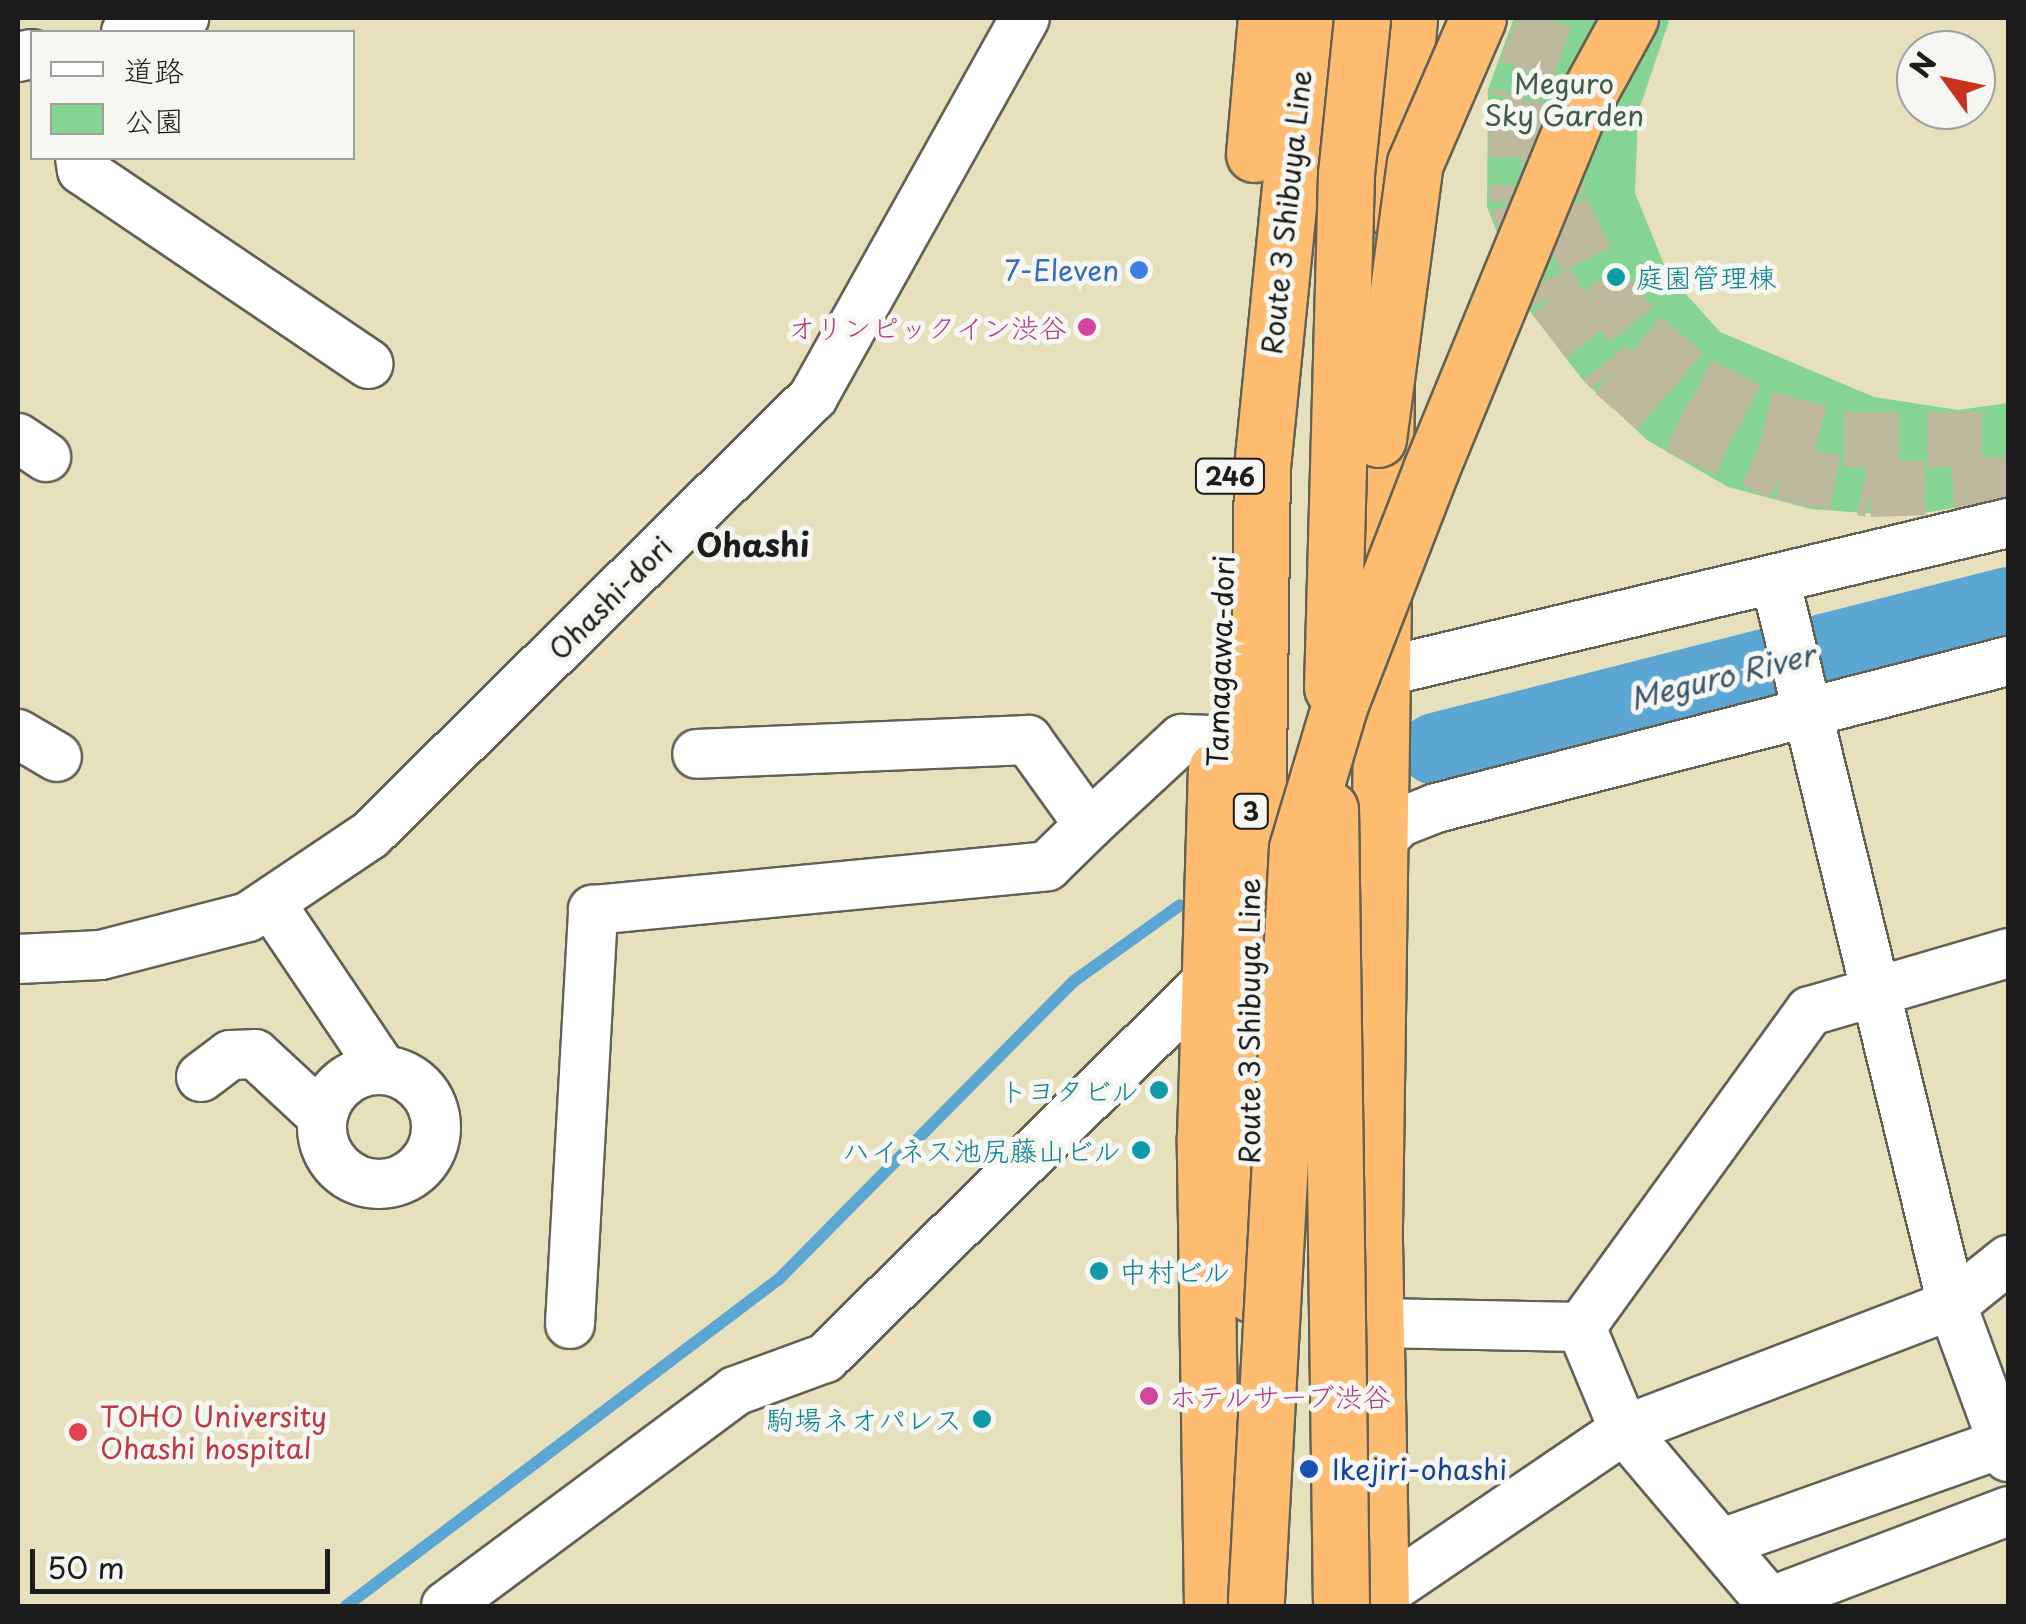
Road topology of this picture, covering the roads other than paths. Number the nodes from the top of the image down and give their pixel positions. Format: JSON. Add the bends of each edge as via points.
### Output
{"nodes":[{"id":1,"x":184,"y":18,"type":"edge"},
{"id":2,"x":1025,"y":18,"type":"edge"},
{"id":3,"x":1266,"y":18,"type":"edge"},
{"id":4,"x":1307,"y":18,"type":"edge"},
{"id":5,"x":1362,"y":18,"type":"edge"},
{"id":6,"x":1408,"y":18,"type":"edge"},
{"id":7,"x":1478,"y":18,"type":"edge"},
{"id":8,"x":1630,"y":18,"type":"edge"},
{"id":9,"x":134,"y":30,"type":"edge"},
{"id":10,"x":80,"y":160,"type":"edge"},
{"id":11,"x":369,"y":364,"type":"dead end"},
{"id":12,"x":2008,"y":523,"type":"edge"},
{"id":13,"x":1777,"y":586,"type":"junction"},
{"id":14,"x":2008,"y":661,"type":"edge"},
{"id":15,"x":1378,"y":682,"type":"junction"},
{"id":16,"x":1805,"y":701,"type":"junction"},
{"id":17,"x":1218,"y":740,"type":"junction"},
{"id":18,"x":697,"y":754,"type":"dead end"},
{"id":19,"x":1377,"y":824,"type":"junction"},
{"id":20,"x":1090,"y":825,"type":"junction"},
{"id":21,"x":271,"y":904,"type":"junction"},
{"id":22,"x":2008,"y":953,"type":"edge"},
{"id":23,"x":18,"y":959,"type":"edge"},
{"id":24,"x":1206,"y":983,"type":"junction"},
{"id":25,"x":1876,"y":991,"type":"junction"},
{"id":26,"x":382,"y":1070,"type":"junction"},
{"id":27,"x":201,"y":1077,"type":"dead end"},
{"id":28,"x":322,"y":1116,"type":"junction"},
{"id":29,"x":1374,"y":1226,"type":"junction"},
{"id":30,"x":2008,"y":1260,"type":"edge"},
{"id":31,"x":1952,"y":1305,"type":"junction"},
{"id":32,"x":1356,"y":1315,"type":"junction"},
{"id":33,"x":570,"y":1324,"type":"dead end"},
{"id":34,"x":1581,"y":1328,"type":"junction"},
{"id":35,"x":1624,"y":1430,"type":"junction"},
{"id":36,"x":2006,"y":1450,"type":"edge"},
{"id":37,"x":2008,"y":1512,"type":"edge"},
{"id":38,"x":1722,"y":1544,"type":"junction"},
{"id":39,"x":1368,"y":1602,"type":"edge"},
{"id":40,"x":1241,"y":1604,"type":"edge"},
{"id":41,"x":1771,"y":1604,"type":"edge"},
{"id":42,"x":446,"y":1606,"type":"edge"},
{"id":43,"x":1314,"y":1606,"type":"edge"}],
"edges":[{"from":1,"to":9,"type":"street"},
{"from":2,"to":21,"type":"street","name":"Ohashi-dori","via":[[813,397],[370,835]]},
{"from":3,"to":17,"type":"highway","name":"Tamagawa-dori","number":"246"},
{"from":4,"to":40,"type":"highway","name":"Route 3 Shibuya Line","number":"3","bridge":true,"via":[[1262,466],[1251,775]]},
{"from":5,"to":32,"type":"highway","name":"Route 3 Shibuya Line","bridge":true,"via":[[1335,438]]},
{"from":6,"to":15,"type":"highway","via":[[1392,206]]},
{"from":7,"to":32,"type":"highway","bridge":true,"via":[[1414,163],[1386,350]]},
{"from":8,"to":40,"type":"highway","bridge":true,"via":[[1578,113],[1432,469],[1334,720],[1297,848]]},
{"from":10,"to":11,"type":"street","via":[[82,170]]},
{"from":12,"to":13,"type":"street"},
{"from":13,"to":15,"type":"street"},
{"from":13,"to":16,"type":"street"},
{"from":14,"to":16,"type":"street"},
{"from":15,"to":19,"type":"highway"},
{"from":16,"to":19,"type":"street"},
{"from":16,"to":25,"type":"street"},
{"from":17,"to":20,"type":"street","via":[[1182,739]]},
{"from":17,"to":24,"type":"highway","name":"Tamagawa-dori","number":"246"},
{"from":18,"to":20,"type":"street","via":[[1028,740]]},
{"from":19,"to":29,"type":"highway"},
{"from":20,"to":33,"type":"street","via":[[1047,866],[593,910]]},
{"from":21,"to":23,"type":"street","name":"Ohashi-dori","via":[[190,938]]},
{"from":21,"to":26,"type":"street"},
{"from":22,"to":25,"type":"street"},
{"from":24,"to":40,"type":"highway","name":"Tamagawa-dori","number":"246"},
{"from":24,"to":42,"type":"street","via":[[825,1358],[734,1391]]},
{"from":25,"to":31,"type":"street"},
{"from":25,"to":34,"type":"street","via":[[1810,1011]]},
{"from":26,"to":28,"type":"street","via":[[351,1077]]},
{"from":26,"to":28,"type":"street","via":[[418,1086],[436,1120],[414,1173],[377,1185],[340,1170]]},
{"from":27,"to":28,"type":"street","via":[[230,1055],[255,1054]]},
{"from":29,"to":32,"type":"highway"},
{"from":29,"to":43,"type":"highway"},
{"from":30,"to":31,"type":"street"},
{"from":31,"to":35,"type":"street"},
{"from":31,"to":36,"type":"street"},
{"from":32,"to":34,"type":"street"},
{"from":32,"to":39,"type":"highway","name":"Route 3 Shibuya Line","bridge":true},
{"from":34,"to":35,"type":"street"},
{"from":35,"to":38,"type":"street"},
{"from":35,"to":39,"type":"street"},
{"from":36,"to":38,"type":"street"},
{"from":37,"to":41,"type":"street"},
{"from":38,"to":41,"type":"street"}]}
